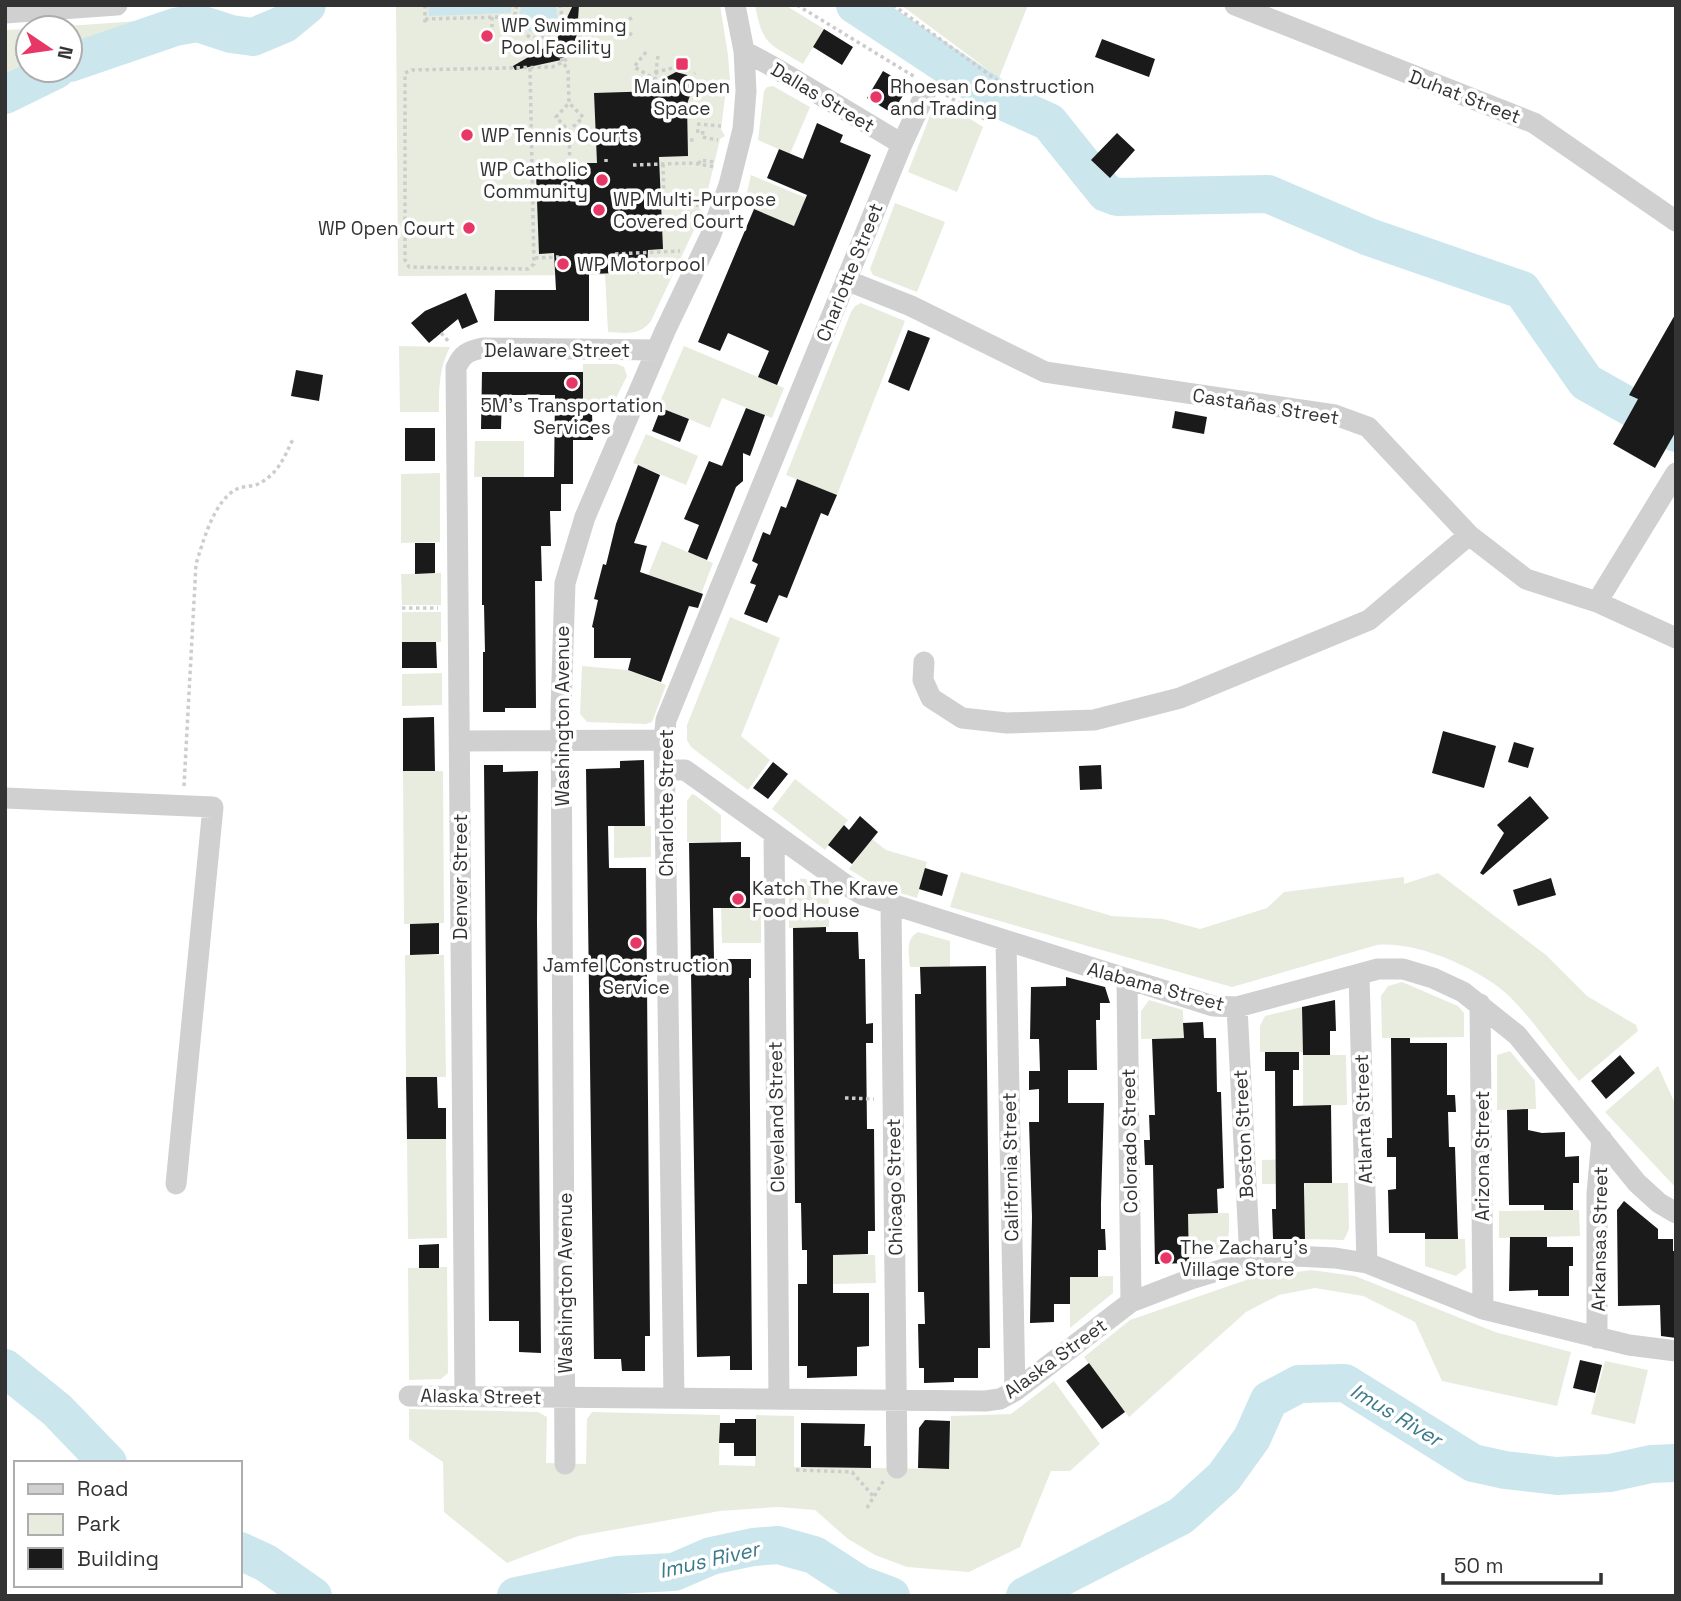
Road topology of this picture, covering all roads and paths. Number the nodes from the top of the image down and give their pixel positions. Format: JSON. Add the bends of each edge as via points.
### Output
{"nodes":[{"id":1,"x":117,"y":5,"type":"edge"},
{"id":2,"x":425,"y":5,"type":"edge"},
{"id":3,"x":517,"y":5,"type":"edge"},
{"id":4,"x":559,"y":5,"type":"edge"},
{"id":5,"x":735,"y":5,"type":"edge"},
{"id":6,"x":797,"y":5,"type":"edge"},
{"id":7,"x":893,"y":5,"type":"edge"},
{"id":8,"x":1235,"y":5,"type":"edge"},
{"id":9,"x":5,"y":13,"type":"edge"},
{"id":10,"x":492,"y":17,"type":"junction"},
{"id":11,"x":633,"y":17,"type":"dead end"},
{"id":12,"x":425,"y":19,"type":"junction"},
{"id":13,"x":515,"y":19,"type":"junction"},
{"id":14,"x":425,"y":26,"type":"dead end"},
{"id":15,"x":492,"y":27,"type":"dead end"},
{"id":16,"x":581,"y":32,"type":"junction"},
{"id":17,"x":632,"y":35,"type":"dead end"},
{"id":18,"x":544,"y":38,"type":"junction"},
{"id":19,"x":550,"y":46,"type":"dead end"},
{"id":20,"x":744,"y":51,"type":"junction"},
{"id":21,"x":646,"y":52,"type":"dead end"},
{"id":22,"x":658,"y":56,"type":"dead end"},
{"id":23,"x":562,"y":60,"type":"junction"},
{"id":24,"x":687,"y":61,"type":"dead end"},
{"id":25,"x":530,"y":68,"type":"junction"},
{"id":26,"x":655,"y":72,"type":"junction"},
{"id":27,"x":695,"y":73,"type":"dead end"},
{"id":28,"x":654,"y":79,"type":"junction"},
{"id":29,"x":663,"y":79,"type":"dead end"},
{"id":30,"x":690,"y":79,"type":"dead end"},
{"id":31,"x":998,"y":81,"type":"dead end"},
{"id":32,"x":927,"y":87,"type":"junction"},
{"id":33,"x":660,"y":90,"type":"dead end"},
{"id":34,"x":569,"y":103,"type":"junction"},
{"id":35,"x":986,"y":120,"type":"dead end"},
{"id":36,"x":697,"y":124,"type":"dead end"},
{"id":37,"x":730,"y":127,"type":"dead end"},
{"id":38,"x":526,"y":131,"type":"dead end"},
{"id":39,"x":532,"y":131,"type":"junction"},
{"id":40,"x":569,"y":131,"type":"junction"},
{"id":41,"x":696,"y":131,"type":"dead end"},
{"id":42,"x":532,"y":138,"type":"junction"},
{"id":43,"x":526,"y":139,"type":"dead end"},
{"id":44,"x":690,"y":140,"type":"dead end"},
{"id":45,"x":695,"y":140,"type":"dead end"},
{"id":46,"x":720,"y":140,"type":"dead end"},
{"id":47,"x":902,"y":144,"type":"junction"},
{"id":48,"x":669,"y":157,"type":"dead end"},
{"id":49,"x":715,"y":162,"type":"dead end"},
{"id":50,"x":663,"y":164,"type":"junction"},
{"id":51,"x":669,"y":164,"type":"junction"},
{"id":52,"x":699,"y":164,"type":"junction"},
{"id":53,"x":632,"y":165,"type":"dead end"},
{"id":54,"x":720,"y":167,"type":"dead end"},
{"id":55,"x":570,"y":171,"type":"dead end"},
{"id":56,"x":664,"y":199,"type":"dead end"},
{"id":57,"x":709,"y":205,"type":"dead end"},
{"id":58,"x":668,"y":206,"type":"dead end"},
{"id":59,"x":1676,"y":221,"type":"edge"},
{"id":60,"x":690,"y":250,"type":"dead end"},
{"id":61,"x":615,"y":254,"type":"dead end"},
{"id":62,"x":535,"y":258,"type":"junction"},
{"id":63,"x":558,"y":259,"type":"dead end"},
{"id":64,"x":601,"y":261,"type":"dead end"},
{"id":65,"x":596,"y":270,"type":"dead end"},
{"id":66,"x":846,"y":280,"type":"junction"},
{"id":67,"x":657,"y":350,"type":"junction"},
{"id":68,"x":460,"y":359,"type":"joint"},
{"id":69,"x":293,"y":439,"type":"dead end"},
{"id":70,"x":1676,"y":473,"type":"edge"},
{"id":71,"x":1469,"y":535,"type":"junction"},
{"id":72,"x":1597,"y":602,"type":"junction"},
{"id":73,"x":402,"y":608,"type":"dead end"},
{"id":74,"x":458,"y":608,"type":"junction"},
{"id":75,"x":1676,"y":638,"type":"edge"},
{"id":76,"x":924,"y":662,"type":"dead end"},
{"id":77,"x":664,"y":740,"type":"junction"},
{"id":78,"x":460,"y":741,"type":"junction"},
{"id":79,"x":561,"y":741,"type":"junction"},
{"id":80,"x":665,"y":770,"type":"junction"},
{"id":81,"x":5,"y":798,"type":"edge"},
{"id":82,"x":183,"y":805,"type":"junction"},
{"id":83,"x":774,"y":834,"type":"junction"},
{"id":84,"x":891,"y":905,"type":"junction"},
{"id":85,"x":1006,"y":942,"type":"junction"},
{"id":86,"x":1359,"y":975,"type":"junction"},
{"id":87,"x":1127,"y":979,"type":"junction"},
{"id":88,"x":1480,"y":1004,"type":"junction"},
{"id":89,"x":1237,"y":1007,"type":"junction"},
{"id":90,"x":845,"y":1098,"type":"dead end"},
{"id":91,"x":880,"y":1098,"type":"dead end"},
{"id":92,"x":1602,"y":1139,"type":"junction"},
{"id":93,"x":176,"y":1184,"type":"dead end"},
{"id":94,"x":1676,"y":1213,"type":"edge"},
{"id":95,"x":1250,"y":1261,"type":"junction"},
{"id":96,"x":1367,"y":1263,"type":"junction"},
{"id":97,"x":1131,"y":1302,"type":"junction"},
{"id":98,"x":1483,"y":1308,"type":"junction"},
{"id":99,"x":1597,"y":1338,"type":"junction"},
{"id":100,"x":1676,"y":1351,"type":"edge"},
{"id":101,"x":1016,"y":1391,"type":"junction"},
{"id":102,"x":409,"y":1396,"type":"dead end"},
{"id":103,"x":465,"y":1396,"type":"junction"},
{"id":104,"x":566,"y":1397,"type":"junction"},
{"id":105,"x":674,"y":1398,"type":"junction"},
{"id":106,"x":779,"y":1399,"type":"junction"},
{"id":107,"x":896,"y":1400,"type":"junction"},
{"id":108,"x":565,"y":1464,"type":"dead end"},
{"id":109,"x":796,"y":1470,"type":"dead end"},
{"id":110,"x":891,"y":1473,"type":"joint"},
{"id":111,"x":874,"y":1497,"type":"junction"},
{"id":112,"x":867,"y":1508,"type":"dead end"}],
"edges":[{"from":1,"to":9,"type":"street"},
{"from":2,"to":12,"type":"path"},
{"from":3,"to":13,"type":"path"},
{"from":4,"to":18,"type":"path","via":[[558,28]]},
{"from":5,"to":20,"type":"street","name":"Washington Avenue"},
{"from":6,"to":32,"type":"path"},
{"from":7,"to":31,"type":"path"},
{"from":8,"to":59,"type":"street","name":"Duhat Street","via":[[1534,123]]},
{"from":10,"to":12,"type":"path"},
{"from":10,"to":13,"type":"path"},
{"from":10,"to":15,"type":"path"},
{"from":11,"to":16,"type":"path","via":[[625,22],[581,24]]},
{"from":12,"to":14,"type":"path"},
{"from":13,"to":18,"type":"path","via":[[529,37]]},
{"from":16,"to":17,"type":"path","via":[[626,31]]},
{"from":16,"to":23,"type":"path","via":[[579,43]]},
{"from":18,"to":19,"type":"path"},
{"from":20,"to":47,"type":"street","name":"Dallas Street"},
{"from":20,"to":67,"type":"street","name":"Washington Avenue","via":[[745,111],[729,185]]},
{"from":21,"to":28,"type":"path","via":[[634,67]]},
{"from":22,"to":26,"type":"path"},
{"from":23,"to":25,"type":"path","via":[[547,68]]},
{"from":23,"to":34,"type":"path","via":[[568,71]]},
{"from":24,"to":26,"type":"path"},
{"from":25,"to":39,"type":"path"},
{"from":25,"to":62,"type":"path","via":[[405,73],[405,260],[413,269],[528,269]]},
{"from":26,"to":28,"type":"path"},
{"from":26,"to":29,"type":"path"},
{"from":27,"to":30,"type":"path"},
{"from":28,"to":33,"type":"path","via":[[654,86],[640,89]]},
{"from":32,"to":35,"type":"path"},
{"from":32,"to":47,"type":"street","name":"Charlotte Street"},
{"from":34,"to":40,"type":"path","via":[[555,117]]},
{"from":34,"to":40,"type":"path","via":[[583,117]]},
{"from":36,"to":37,"type":"path"},
{"from":38,"to":39,"type":"path"},
{"from":39,"to":42,"type":"path"},
{"from":40,"to":55,"type":"path"},
{"from":41,"to":46,"type":"path","via":[[704,131],[702,137]]},
{"from":42,"to":43,"type":"path"},
{"from":42,"to":62,"type":"path"},
{"from":44,"to":45,"type":"path"},
{"from":47,"to":66,"type":"street","name":"Charlotte Street"},
{"from":48,"to":51,"type":"path"},
{"from":49,"to":52,"type":"path","via":[[700,160]]},
{"from":50,"to":51,"type":"path"},
{"from":50,"to":53,"type":"path"},
{"from":50,"to":56,"type":"path"},
{"from":51,"to":52,"type":"path"},
{"from":52,"to":54,"type":"path"},
{"from":57,"to":58,"type":"path"},
{"from":60,"to":61,"type":"path","via":[[625,257]]},
{"from":62,"to":63,"type":"path"},
{"from":64,"to":65,"type":"path"},
{"from":66,"to":71,"type":"street","name":"Castañas Street","via":[[911,306],[1045,372],[1335,415],[1368,427]]},
{"from":66,"to":77,"type":"street","name":"Charlotte Street","via":[[666,720]]},
{"from":67,"to":68,"type":"street","name":"Delaware Street","via":[[483,348]]},
{"from":67,"to":79,"type":"street","name":"Washington Avenue","via":[[584,517],[568,568],[563,599]]},
{"from":68,"to":74,"type":"street","name":"Denver Street","via":[[454,381]]},
{"from":69,"to":82,"type":"path","via":[[279,469],[257,485],[236,489],[220,505],[195,564]]},
{"from":70,"to":72,"type":"street"},
{"from":71,"to":72,"type":"street","name":"Castañas Street","via":[[1526,579]]},
{"from":71,"to":76,"type":"street","via":[[1368,620],[1180,698],[1094,720],[1007,723],[962,718],[932,698],[923,680]]},
{"from":72,"to":75,"type":"street","name":"Castañas Street"},
{"from":73,"to":74,"type":"path"},
{"from":74,"to":78,"type":"street","name":"Denver Street"},
{"from":77,"to":79,"type":"street"},
{"from":77,"to":80,"type":"street","name":"Charlotte Street"},
{"from":78,"to":79,"type":"street"},
{"from":78,"to":103,"type":"street","name":"Denver Street"},
{"from":79,"to":104,"type":"street","name":"Washington Avenue"},
{"from":80,"to":83,"type":"street","name":"Alabama Street","via":[[685,770]]},
{"from":80,"to":105,"type":"street","name":"Charlotte Street"},
{"from":81,"to":82,"type":"street"},
{"from":82,"to":93,"type":"street","via":[[213,807]]},
{"from":83,"to":84,"type":"street","name":"Alabama Street","via":[[846,885]]},
{"from":83,"to":106,"type":"street","name":"Cleveland Street"},
{"from":84,"to":85,"type":"street","name":"Alabama Street"},
{"from":84,"to":107,"type":"street","name":"Chicago Street"},
{"from":85,"to":87,"type":"street","name":"Alabama Street"},
{"from":85,"to":101,"type":"street","name":"California Street"},
{"from":86,"to":88,"type":"street","name":"Alabama Street","via":[[1403,969],[1433,978]]},
{"from":86,"to":89,"type":"street","name":"Alabama Street"},
{"from":86,"to":96,"type":"street","name":"Atlanta Street"},
{"from":87,"to":89,"type":"street","name":"Alabama Street","via":[[1213,1006]]},
{"from":87,"to":97,"type":"street","name":"Colorado Street"},
{"from":88,"to":92,"type":"street","name":"Alabama Street","via":[[1517,1035]]},
{"from":88,"to":98,"type":"street","name":"Arizona Street"},
{"from":89,"to":95,"type":"street","name":"Boston Street"},
{"from":90,"to":91,"type":"path"},
{"from":92,"to":94,"type":"street","name":"Alabama Street","via":[[1637,1183]]},
{"from":92,"to":99,"type":"street","name":"Arkansas Street","via":[[1597,1193]]},
{"from":95,"to":96,"type":"street","name":"Alaska Street","via":[[1318,1256]]},
{"from":95,"to":97,"type":"street","name":"Alaska Street"},
{"from":96,"to":98,"type":"street","name":"Alaska Street"},
{"from":97,"to":101,"type":"street","name":"Alaska Street"},
{"from":98,"to":99,"type":"street","name":"Alaska Street"},
{"from":99,"to":100,"type":"street","name":"Alaska Street"},
{"from":101,"to":107,"type":"street","name":"Alaska Street","via":[[985,1401]]},
{"from":102,"to":103,"type":"street","name":"Alaska Street"},
{"from":103,"to":104,"type":"street","name":"Alaska Street"},
{"from":104,"to":105,"type":"street","name":"Alaska Street"},
{"from":104,"to":108,"type":"street","name":"Washington Avenue"},
{"from":105,"to":106,"type":"street","name":"Alaska Street"},
{"from":106,"to":107,"type":"street","name":"Alaska Street"},
{"from":107,"to":110,"type":"street","name":"Chicago Street"},
{"from":109,"to":111,"type":"path","via":[[852,1472]]},
{"from":110,"to":111,"type":"path"},
{"from":111,"to":112,"type":"path"}]}
